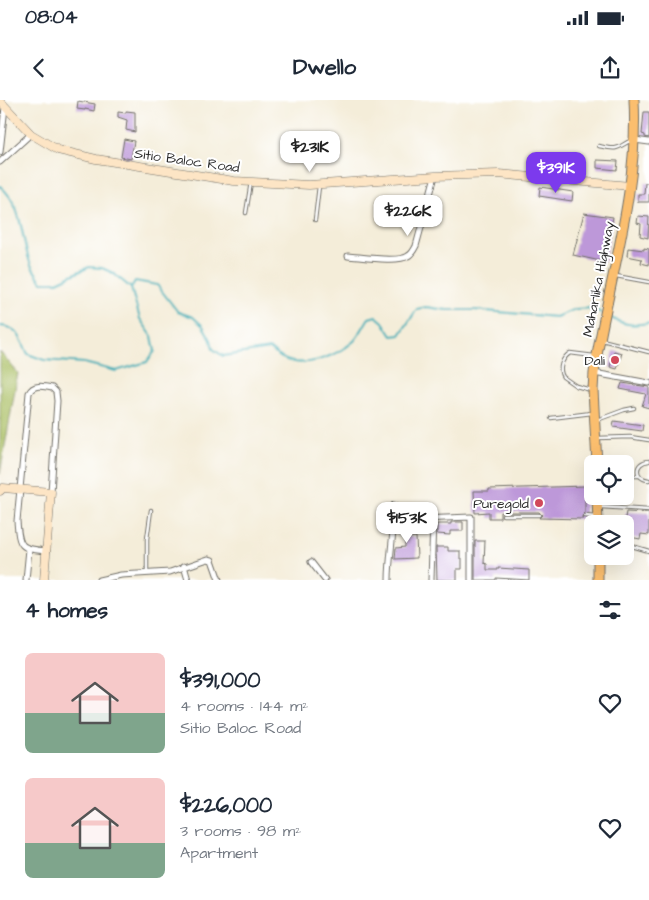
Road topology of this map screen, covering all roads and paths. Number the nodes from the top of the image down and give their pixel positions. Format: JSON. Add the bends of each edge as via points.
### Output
{"nodes":[{"id":1,"x":634,"y":100,"type":"edge"},
{"id":2,"x":3,"y":104,"type":"edge"},
{"id":3,"x":31,"y":134,"type":"junction"},
{"id":4,"x":635,"y":140,"type":"junction"},
{"id":5,"x":649,"y":142,"type":"edge"},
{"id":6,"x":599,"y":146,"type":"dead end"},
{"id":7,"x":0,"y":152,"type":"edge"},
{"id":8,"x":0,"y":162,"type":"edge"},
{"id":9,"x":435,"y":176,"type":"junction"},
{"id":10,"x":251,"y":181,"type":"junction"},
{"id":11,"x":320,"y":184,"type":"junction"},
{"id":12,"x":630,"y":186,"type":"junction"},
{"id":13,"x":246,"y":213,"type":"dead end"},
{"id":14,"x":314,"y":220,"type":"dead end"},
{"id":15,"x":348,"y":256,"type":"dead end"},
{"id":16,"x":613,"y":275,"type":"junction"},
{"id":17,"x":649,"y":282,"type":"edge"},
{"id":18,"x":600,"y":340,"type":"junction"},
{"id":19,"x":649,"y":352,"type":"edge"},
{"id":20,"x":596,"y":356,"type":"junction"},
{"id":21,"x":594,"y":373,"type":"junction"},
{"id":22,"x":649,"y":383,"type":"edge"},
{"id":23,"x":593,"y":390,"type":"junction"},
{"id":24,"x":634,"y":408,"type":"dead end"},
{"id":25,"x":594,"y":417,"type":"junction"},
{"id":26,"x":551,"y":418,"type":"dead end"},
{"id":27,"x":596,"y":438,"type":"junction"},
{"id":28,"x":649,"y":440,"type":"edge"},
{"id":29,"x":597,"y":455,"type":"edge"},
{"id":30,"x":649,"y":461,"type":"edge"},
{"id":31,"x":634,"y":476,"type":"edge"},
{"id":32,"x":639,"y":476,"type":"junction"},
{"id":33,"x":649,"y":480,"type":"edge"},
{"id":34,"x":20,"y":489,"type":"junction"},
{"id":35,"x":0,"y":491,"type":"edge"},
{"id":36,"x":51,"y":492,"type":"junction"},
{"id":37,"x":394,"y":505,"type":"dead end"},
{"id":38,"x":598,"y":507,"type":"joint"},
{"id":39,"x":151,"y":510,"type":"dead end"},
{"id":40,"x":649,"y":510,"type":"edge"},
{"id":41,"x":503,"y":515,"type":"dead end"},
{"id":42,"x":539,"y":515,"type":"dead end"},
{"id":43,"x":598,"y":515,"type":"edge"},
{"id":44,"x":395,"y":520,"type":"junction"},
{"id":45,"x":433,"y":520,"type":"junction"},
{"id":46,"x":634,"y":547,"type":"edge"},
{"id":47,"x":29,"y":550,"type":"junction"},
{"id":48,"x":47,"y":551,"type":"junction"},
{"id":49,"x":649,"y":551,"type":"edge"},
{"id":50,"x":311,"y":562,"type":"dead end"},
{"id":51,"x":598,"y":565,"type":"edge"},
{"id":52,"x":184,"y":566,"type":"junction"},
{"id":53,"x":147,"y":574,"type":"junction"},
{"id":54,"x":26,"y":580,"type":"edge"},
{"id":55,"x":44,"y":580,"type":"edge"},
{"id":56,"x":102,"y":580,"type":"edge"},
{"id":57,"x":188,"y":580,"type":"edge"},
{"id":58,"x":219,"y":580,"type":"edge"},
{"id":59,"x":325,"y":580,"type":"edge"},
{"id":60,"x":389,"y":580,"type":"edge"},
{"id":61,"x":431,"y":580,"type":"edge"},
{"id":62,"x":471,"y":580,"type":"edge"},
{"id":63,"x":598,"y":580,"type":"edge"}],
"edges":[{"from":1,"to":4,"type":"main road","name":"Maharlika Highway"},
{"from":2,"to":3,"type":"street","name":"Sitio Baloc Road"},
{"from":2,"to":7,"type":"street"},
{"from":3,"to":8,"type":"street"},
{"from":3,"to":10,"type":"street","name":"Sitio Baloc Road","via":[[58,150],[78,156],[192,175]]},
{"from":4,"to":5,"type":"street"},
{"from":4,"to":6,"type":"lane","via":[[618,148]]},
{"from":4,"to":12,"type":"main road","name":"Maharlika Highway"},
{"from":9,"to":11,"type":"street","name":"Sitio Baloc Road"},
{"from":9,"to":12,"type":"street","name":"Sitio Baloc Road","via":[[498,174]]},
{"from":9,"to":15,"type":"street","via":[[416,246],[407,258]]},
{"from":10,"to":11,"type":"street","name":"Sitio Baloc Road"},
{"from":10,"to":13,"type":"lane"},
{"from":11,"to":14,"type":"lane"},
{"from":12,"to":16,"type":"main road","name":"Maharlika Highway"},
{"from":16,"to":17,"type":"lane"},
{"from":16,"to":18,"type":"main road","name":"Maharlika Highway"},
{"from":18,"to":19,"type":"lane"},
{"from":18,"to":20,"type":"main road","name":"Maharlika Highway"},
{"from":20,"to":21,"type":"main road","name":"Maharlika Highway"},
{"from":20,"to":23,"type":"lane","via":[[570,353],[560,368],[563,377],[576,386]]},
{"from":21,"to":22,"type":"street"},
{"from":21,"to":23,"type":"main road","name":"Maharlika Highway"},
{"from":23,"to":25,"type":"main road","name":"Maharlika Highway"},
{"from":24,"to":25,"type":"lane"},
{"from":25,"to":26,"type":"lane"},
{"from":25,"to":27,"type":"main road","name":"Maharlika Highway"},
{"from":27,"to":28,"type":"lane"},
{"from":27,"to":29,"type":"main road","name":"Maharlika Highway"},
{"from":30,"to":32,"type":"lane","via":[[638,466]]},
{"from":31,"to":32,"type":"lane"},
{"from":32,"to":33,"type":"lane"},
{"from":34,"to":35,"type":"street","via":[[3,488]]},
{"from":34,"to":36,"type":"street"},
{"from":34,"to":36,"type":"street","via":[[29,393],[36,386],[44,386],[56,392],[57,401]]},
{"from":34,"to":47,"type":"street","via":[[18,538]]},
{"from":36,"to":48,"type":"street"},
{"from":37,"to":44,"type":"street"},
{"from":38,"to":40,"type":"lane"},
{"from":38,"to":43,"type":"main road"},
{"from":39,"to":53,"type":"lane","via":[[146,539]]},
{"from":41,"to":42,"type":"lane"},
{"from":44,"to":45,"type":"street"},
{"from":44,"to":60,"type":"street"},
{"from":45,"to":61,"type":"street"},
{"from":45,"to":62,"type":"street","via":[[471,517]]},
{"from":46,"to":49,"type":"lane"},
{"from":47,"to":48,"type":"street"},
{"from":47,"to":54,"type":"street"},
{"from":48,"to":55,"type":"street"},
{"from":50,"to":59,"type":"street"},
{"from":51,"to":63,"type":"main road"},
{"from":52,"to":53,"type":"street","via":[[170,572]]},
{"from":52,"to":57,"type":"street"},
{"from":52,"to":58,"type":"street","via":[[212,560]]},
{"from":53,"to":56,"type":"street"}]}
